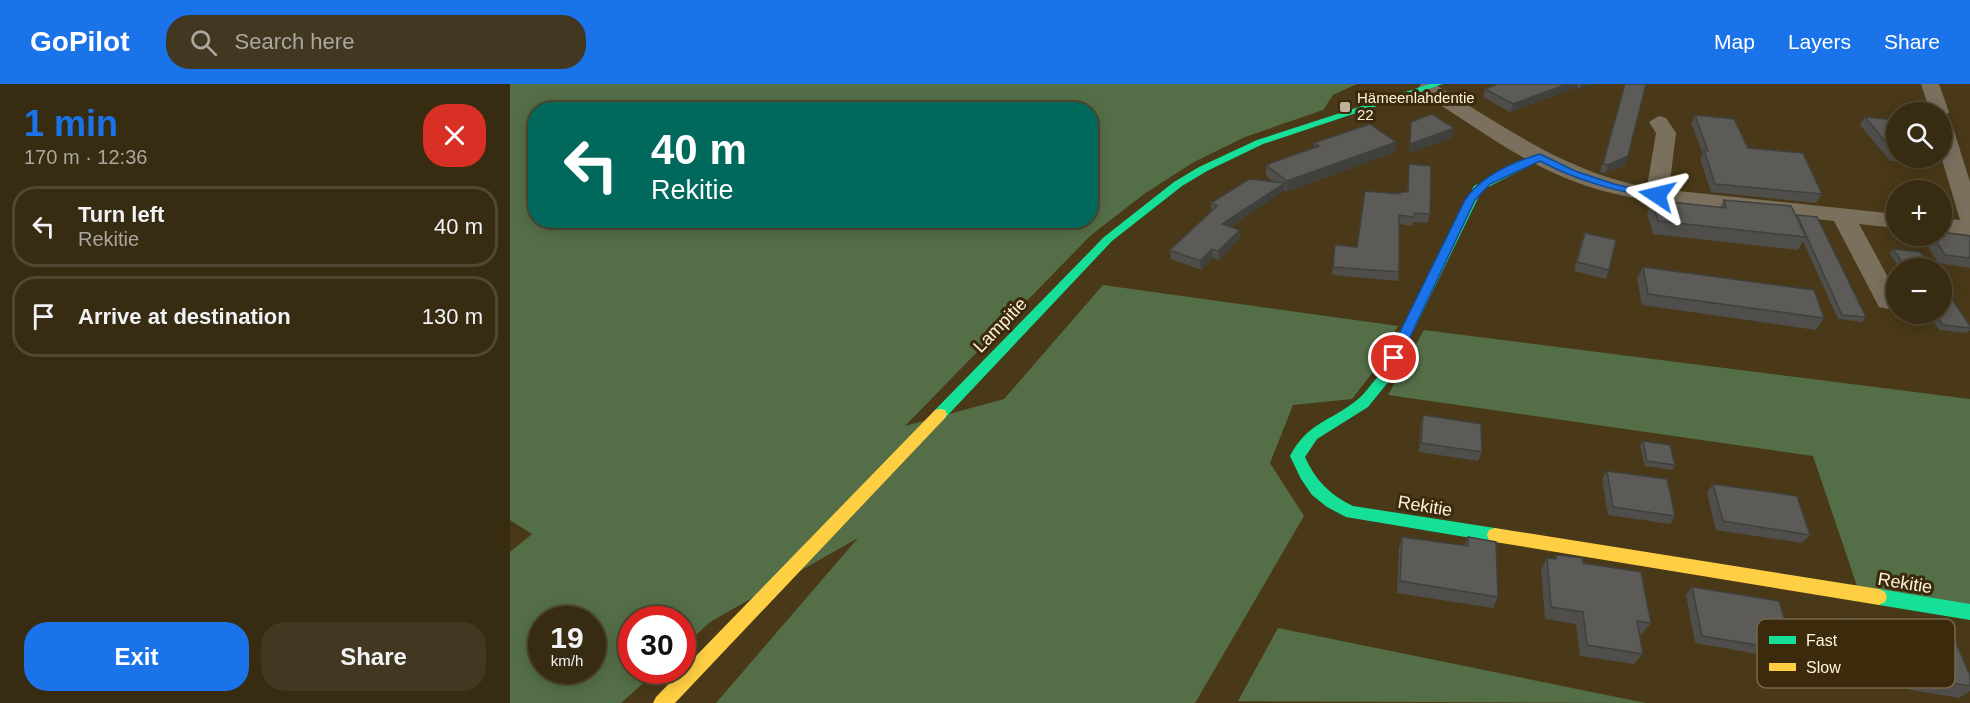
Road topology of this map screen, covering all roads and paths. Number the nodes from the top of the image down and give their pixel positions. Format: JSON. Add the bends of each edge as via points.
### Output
{"nodes":[{"id":1,"x":1930,"y":84,"type":"edge"},
{"id":2,"x":1433,"y":86,"type":"edge"},
{"id":3,"x":1936,"y":102,"type":"edge"},
{"id":4,"x":1659,"y":122,"type":"dead end"},
{"id":5,"x":1540,"y":157,"type":"junction"},
{"id":6,"x":1952,"y":158,"type":"edge"},
{"id":7,"x":1657,"y":195,"type":"junction"},
{"id":8,"x":1843,"y":216,"type":"junction"},
{"id":9,"x":1970,"y":218,"type":"edge"},
{"id":10,"x":1886,"y":220,"type":"edge"},
{"id":11,"x":1952,"y":226,"type":"edge"},
{"id":12,"x":1970,"y":228,"type":"edge"},
{"id":13,"x":1886,"y":297,"type":"edge"},
{"id":14,"x":1970,"y":612,"type":"edge"},
{"id":15,"x":662,"y":703,"type":"edge"}],
"edges":[{"from":1,"to":3,"type":"street"},
{"from":2,"to":5,"type":"street"},
{"from":2,"to":15,"type":"street","name":"Lampitie","via":[[1253,145],[1203,169],[1156,199],[1108,239]]},
{"from":4,"to":7,"type":"street","via":[[1666,133]]},
{"from":5,"to":7,"type":"street","via":[[1612,187]]},
{"from":5,"to":14,"type":"street","name":"Rekitie","via":[[1478,188],[1384,378],[1363,403],[1312,435],[1297,456],[1305,482],[1329,503],[1351,512]]},
{"from":6,"to":9,"type":"street"},
{"from":7,"to":8,"type":"street"},
{"from":8,"to":10,"type":"street"},
{"from":8,"to":13,"type":"street"},
{"from":11,"to":12,"type":"street"}]}
